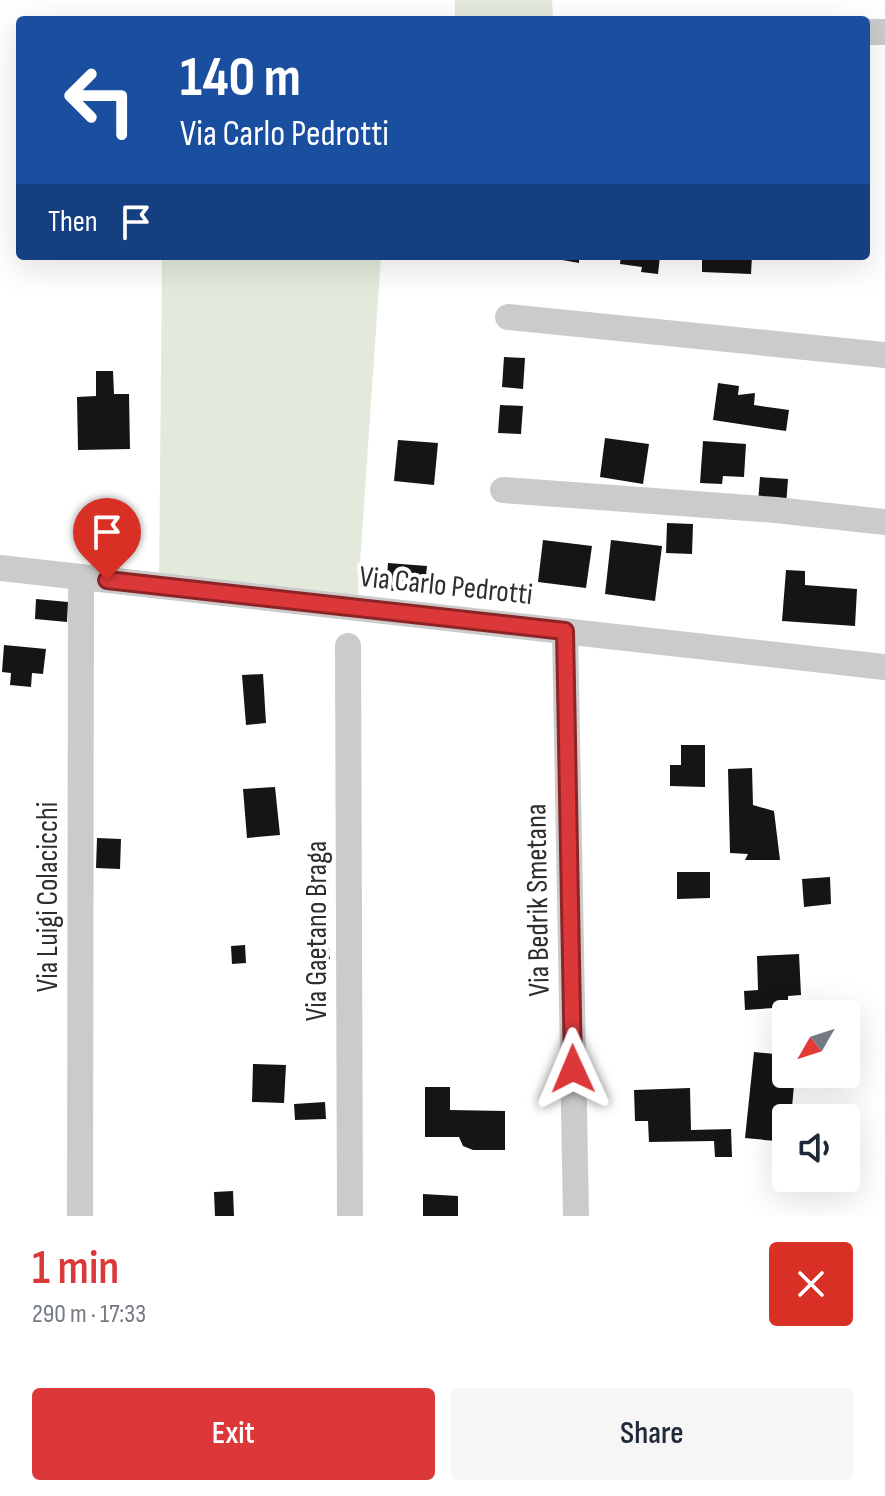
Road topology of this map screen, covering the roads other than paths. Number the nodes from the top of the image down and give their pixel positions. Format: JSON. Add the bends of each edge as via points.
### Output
{"nodes":[{"id":1,"x":508,"y":317,"type":"dead end"},
{"id":2,"x":885,"y":355,"type":"edge"},
{"id":3,"x":503,"y":490,"type":"dead end"},
{"id":4,"x":885,"y":522,"type":"edge"},
{"id":5,"x":0,"y":568,"type":"edge"},
{"id":6,"x":81,"y":577,"type":"junction"},
{"id":7,"x":565,"y":631,"type":"junction"},
{"id":8,"x":348,"y":646,"type":"dead end"},
{"id":9,"x":885,"y":667,"type":"edge"},
{"id":10,"x":80,"y":1216,"type":"edge"},
{"id":11,"x":350,"y":1216,"type":"edge"},
{"id":12,"x":576,"y":1216,"type":"edge"}],
"edges":[{"from":1,"to":2,"type":"street"},
{"from":3,"to":4,"type":"street"},
{"from":5,"to":6,"type":"street","name":"Via Carlo Pedrotti"},
{"from":6,"to":7,"type":"street","name":"Via Carlo Pedrotti"},
{"from":6,"to":10,"type":"street","name":"Via Luigi Colacicchi"},
{"from":7,"to":9,"type":"street","name":"Via Carlo Pedrotti"},
{"from":7,"to":12,"type":"street","name":"Via Bedrik Smetana"},
{"from":8,"to":11,"type":"street","name":"Via Gaetano Braga"}]}
